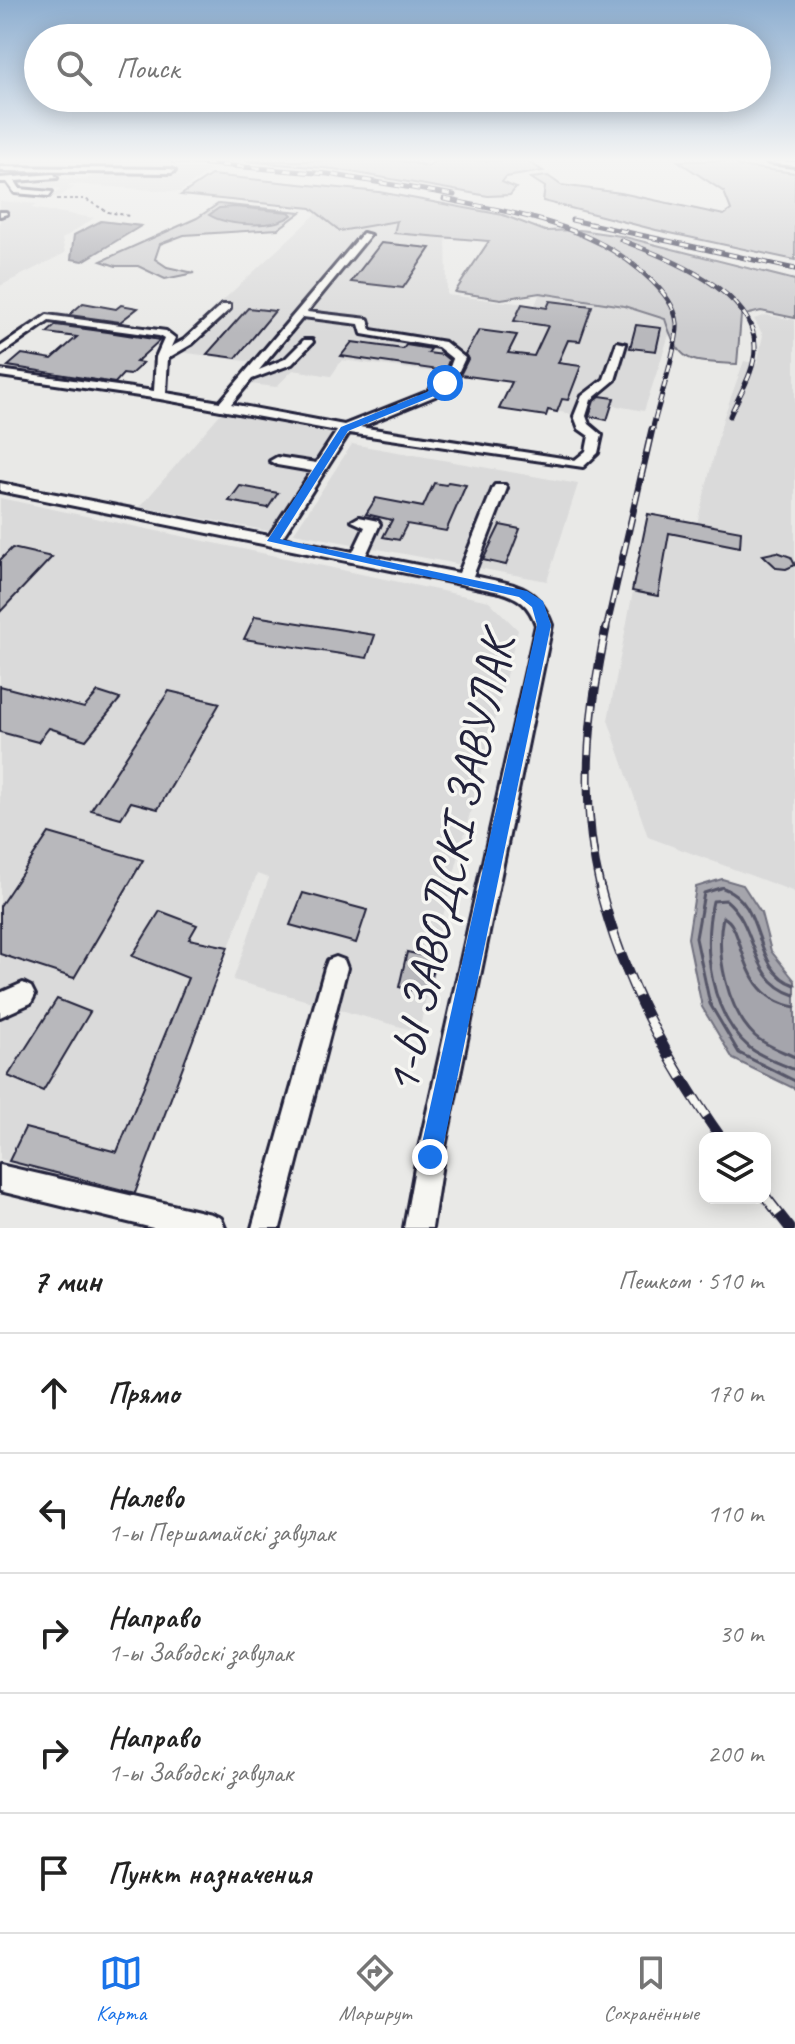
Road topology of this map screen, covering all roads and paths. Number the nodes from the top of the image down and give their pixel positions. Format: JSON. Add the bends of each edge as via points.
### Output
{"nodes":[{"id":1,"x":366,"y":235,"type":"dead end"},
{"id":2,"x":226,"y":307,"type":"dead end"},
{"id":3,"x":301,"y":314,"type":"junction"},
{"id":4,"x":308,"y":342,"type":"dead end"},
{"id":5,"x":621,"y":344,"type":"dead end"},
{"id":6,"x":0,"y":352,"type":"edge"},
{"id":7,"x":162,"y":357,"type":"junction"},
{"id":8,"x":0,"y":373,"type":"edge"},
{"id":9,"x":245,"y":377,"type":"junction"},
{"id":10,"x":160,"y":395,"type":"junction"},
{"id":11,"x":223,"y":406,"type":"junction"},
{"id":12,"x":345,"y":429,"type":"junction"},
{"id":13,"x":277,"y":461,"type":"dead end"},
{"id":14,"x":320,"y":468,"type":"junction"},
{"id":15,"x":0,"y":487,"type":"edge"},
{"id":16,"x":500,"y":488,"type":"dead end"},
{"id":17,"x":359,"y":521,"type":"dead end"},
{"id":18,"x":273,"y":541,"type":"junction"},
{"id":19,"x":358,"y":557,"type":"junction"},
{"id":20,"x":464,"y":579,"type":"junction"},
{"id":21,"x":336,"y":968,"type":"dead end"},
{"id":22,"x":23,"y":995,"type":"dead end"},
{"id":23,"x":0,"y":1005,"type":"edge"},
{"id":24,"x":0,"y":1178,"type":"edge"},
{"id":25,"x":211,"y":1228,"type":"edge"},
{"id":26,"x":266,"y":1228,"type":"edge"},
{"id":27,"x":418,"y":1228,"type":"edge"}],
"edges":[{"from":1,"to":3,"type":"street"},
{"from":2,"to":7,"type":"street","via":[[188,342]]},
{"from":3,"to":9,"type":"street"},
{"from":3,"to":12,"type":"street","via":[[364,321],[366,332],[441,344],[459,358],[452,375],[431,394]]},
{"from":4,"to":9,"type":"street","via":[[300,355],[279,367]]},
{"from":5,"to":12,"type":"street","via":[[609,380],[586,399],[580,416],[583,426],[596,435],[592,453],[578,464]]},
{"from":6,"to":7,"type":"street","via":[[47,318],[162,333],[170,338]]},
{"from":7,"to":10,"type":"street"},
{"from":8,"to":10,"type":"street"},
{"from":9,"to":11,"type":"street"},
{"from":10,"to":11,"type":"street"},
{"from":11,"to":12,"type":"street"},
{"from":12,"to":14,"type":"street"},
{"from":13,"to":14,"type":"street"},
{"from":14,"to":18,"type":"street"},
{"from":15,"to":18,"type":"street","name":"1-Ы ЗАВОДСКІ ЗАВУЛАК"},
{"from":16,"to":20,"type":"street"},
{"from":17,"to":19,"type":"street","via":[[373,524]]},
{"from":18,"to":19,"type":"street","name":"1-Ы ЗАВОДСКІ ЗАВУЛАК"},
{"from":19,"to":20,"type":"street","name":"1-Ы ЗАВОДСКІ ЗАВУЛАК"},
{"from":20,"to":27,"type":"street","name":"1-Ы ЗАВОДСКІ ЗАВУЛАК","via":[[523,594],[538,604],[544,625]]},
{"from":21,"to":26,"type":"street"},
{"from":22,"to":23,"type":"street"},
{"from":24,"to":25,"type":"street"}]}
